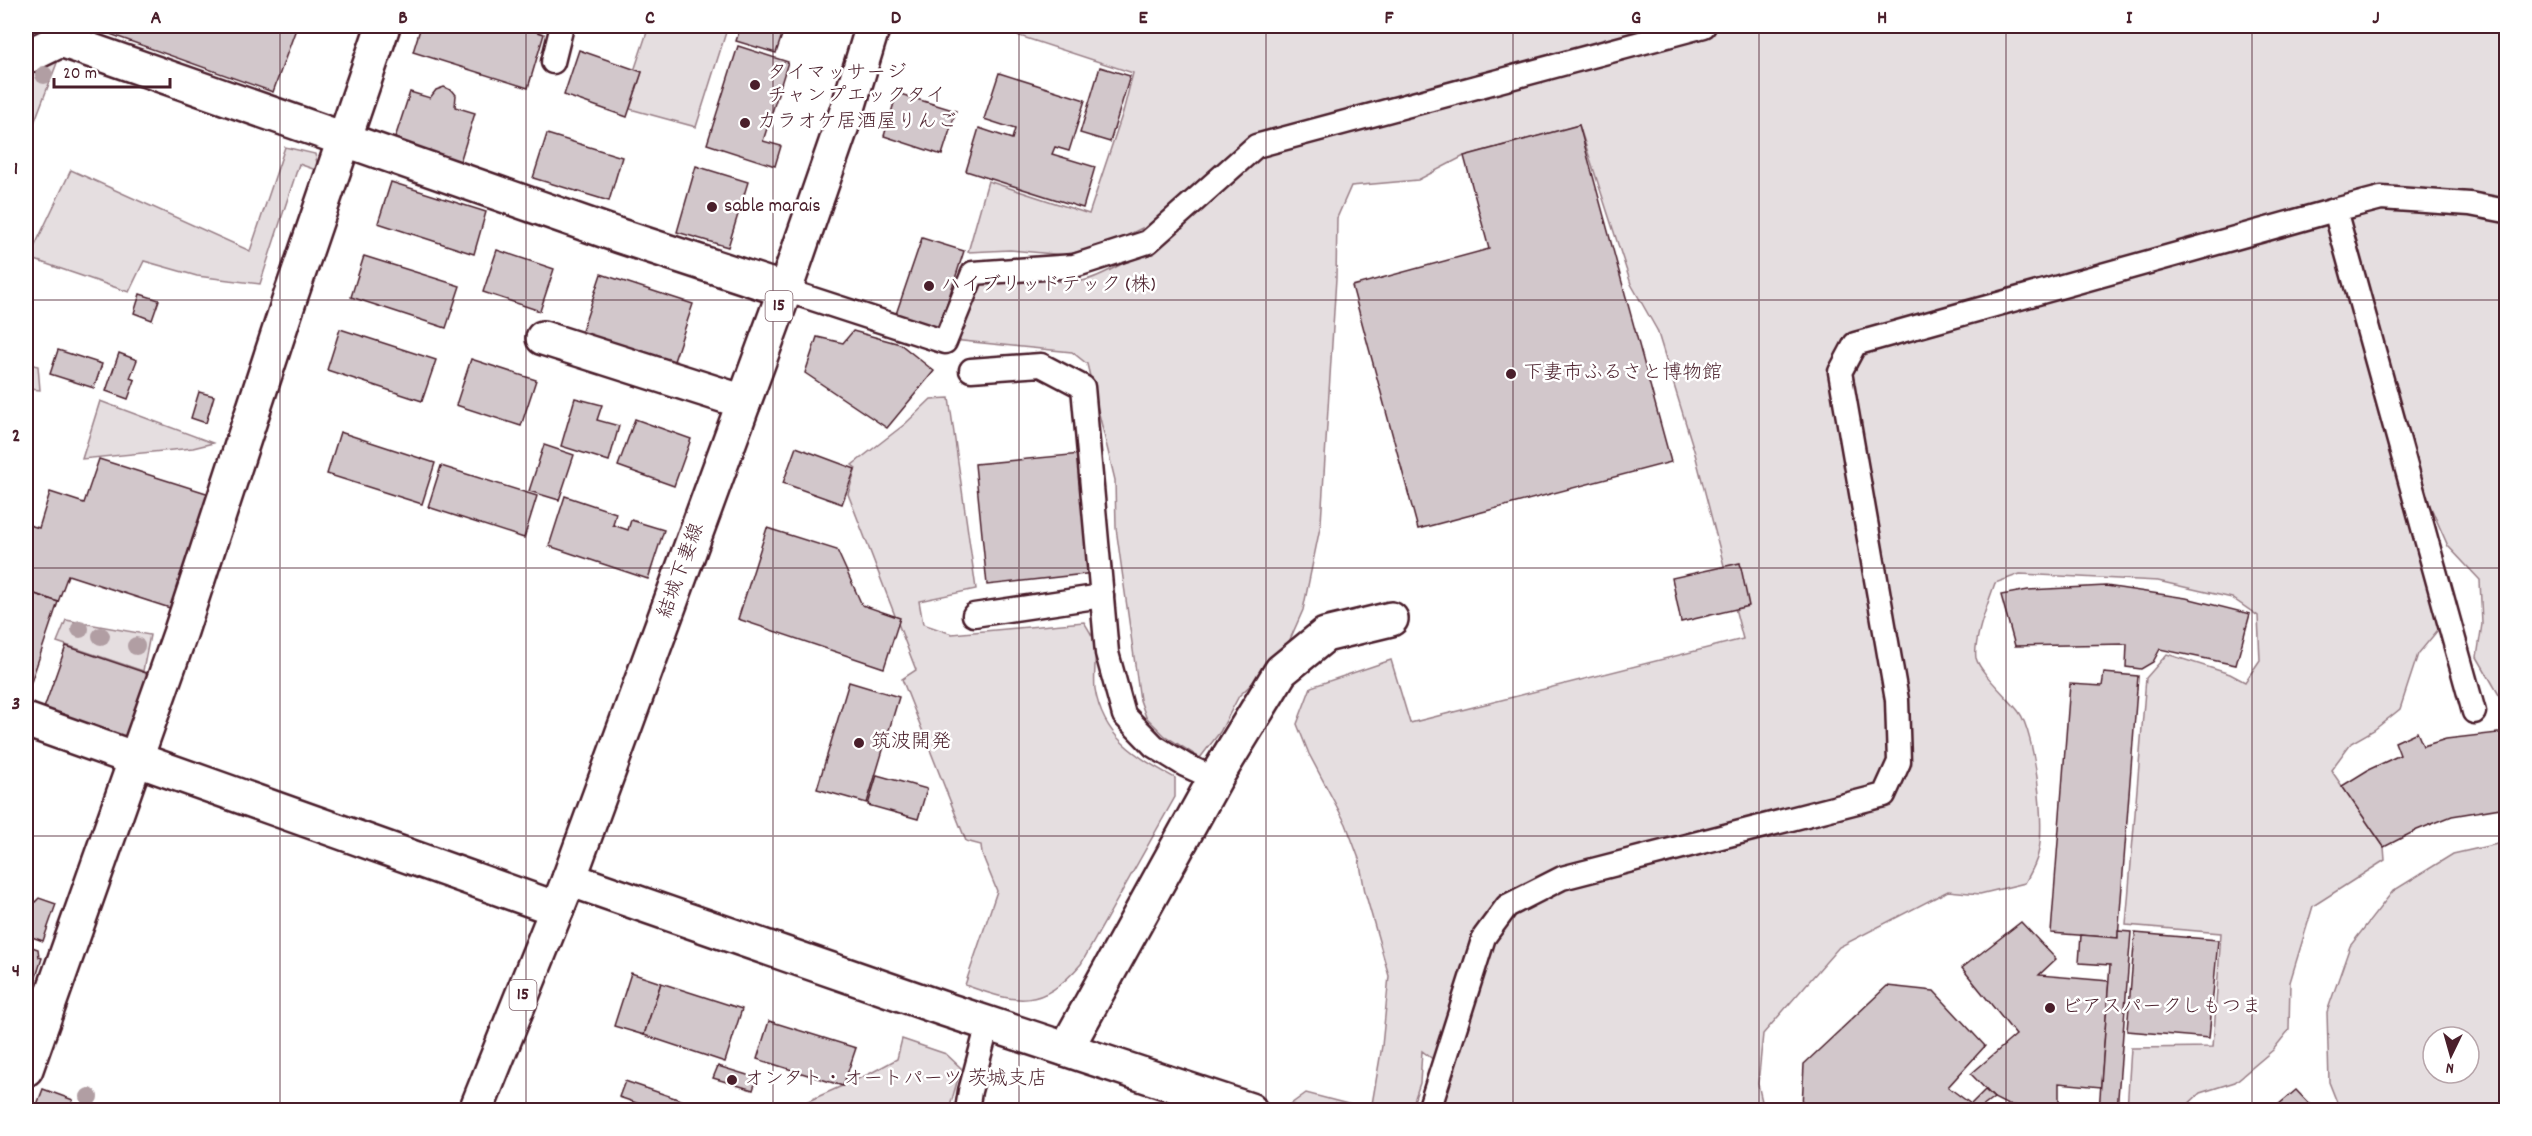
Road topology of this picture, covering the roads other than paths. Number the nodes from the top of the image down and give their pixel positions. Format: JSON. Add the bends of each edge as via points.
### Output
{"nodes":[{"id":1,"x":383,"y":26,"type":"edge"},
{"id":2,"x":562,"y":26,"type":"edge"},
{"id":3,"x":873,"y":26,"type":"edge"},
{"id":4,"x":1704,"y":26,"type":"edge"},
{"id":5,"x":26,"y":57,"type":"edge"},
{"id":6,"x":553,"y":62,"type":"dead end"},
{"id":7,"x":344,"y":140,"type":"junction"},
{"id":8,"x":2336,"y":210,"type":"junction"},
{"id":9,"x":2506,"y":211,"type":"edge"},
{"id":10,"x":785,"y":290,"type":"junction"},
{"id":11,"x":543,"y":338,"type":"dead end"},
{"id":12,"x":971,"y":370,"type":"dead end"},
{"id":13,"x":744,"y":402,"type":"junction"},
{"id":14,"x":1102,"y":596,"type":"junction"},
{"id":15,"x":974,"y":615,"type":"dead end"},
{"id":16,"x":1391,"y":619,"type":"dead end"},
{"id":17,"x":2474,"y":712,"type":"dead end"},
{"id":18,"x":26,"y":720,"type":"edge"},
{"id":19,"x":134,"y":758,"type":"junction"},
{"id":20,"x":1215,"y":779,"type":"junction"},
{"id":21,"x":569,"y":879,"type":"junction"},
{"id":22,"x":557,"y":909,"type":"junction"},
{"id":23,"x":988,"y":1024,"type":"junction"},
{"id":24,"x":1066,"y":1049,"type":"junction"},
{"id":25,"x":26,"y":1069,"type":"edge"},
{"id":26,"x":476,"y":1110,"type":"edge"},
{"id":27,"x":967,"y":1110,"type":"edge"},
{"id":28,"x":1250,"y":1110,"type":"edge"},
{"id":29,"x":1428,"y":1110,"type":"edge"}],
"edges":[{"from":1,"to":7,"type":"street"},
{"from":2,"to":6,"type":"lane"},
{"from":3,"to":10,"type":"street","name":"結城下妻線","number":"15"},
{"from":4,"to":10,"type":"lane","via":[[1256,146],[1148,242],[1074,266],[973,273],[945,342]]},
{"from":5,"to":7,"type":"street","via":[[61,40]]},
{"from":7,"to":10,"type":"street"},
{"from":7,"to":19,"type":"street","via":[[180,634]]},
{"from":8,"to":9,"type":"lane","via":[[2381,198],[2470,204]]},
{"from":8,"to":17,"type":"lane"},
{"from":8,"to":29,"type":"lane","via":[[1855,344],[1840,372],[1897,700],[1899,762],[1884,795],[1562,878],[1507,906],[1484,937]]},
{"from":10,"to":13,"type":"street","name":"結城下妻線","number":"15"},
{"from":11,"to":13,"type":"street"},
{"from":12,"to":14,"type":"lane","via":[[1041,365],[1083,387]]},
{"from":13,"to":21,"type":"street","name":"結城下妻線","number":"15"},
{"from":14,"to":15,"type":"lane"},
{"from":14,"to":20,"type":"lane","via":[[1107,653],[1124,715],[1154,746]]},
{"from":16,"to":20,"type":"street","via":[[1325,635],[1281,671]]},
{"from":18,"to":19,"type":"street"},
{"from":19,"to":22,"type":"street"},
{"from":19,"to":25,"type":"street"},
{"from":20,"to":24,"type":"street"},
{"from":21,"to":22,"type":"street","name":"結城下妻線","number":"15"},
{"from":21,"to":23,"type":"street"},
{"from":22,"to":26,"type":"street","name":"結城下妻線","number":"15"},
{"from":23,"to":24,"type":"street"},
{"from":23,"to":27,"type":"lane"},
{"from":24,"to":28,"type":"street"}]}
